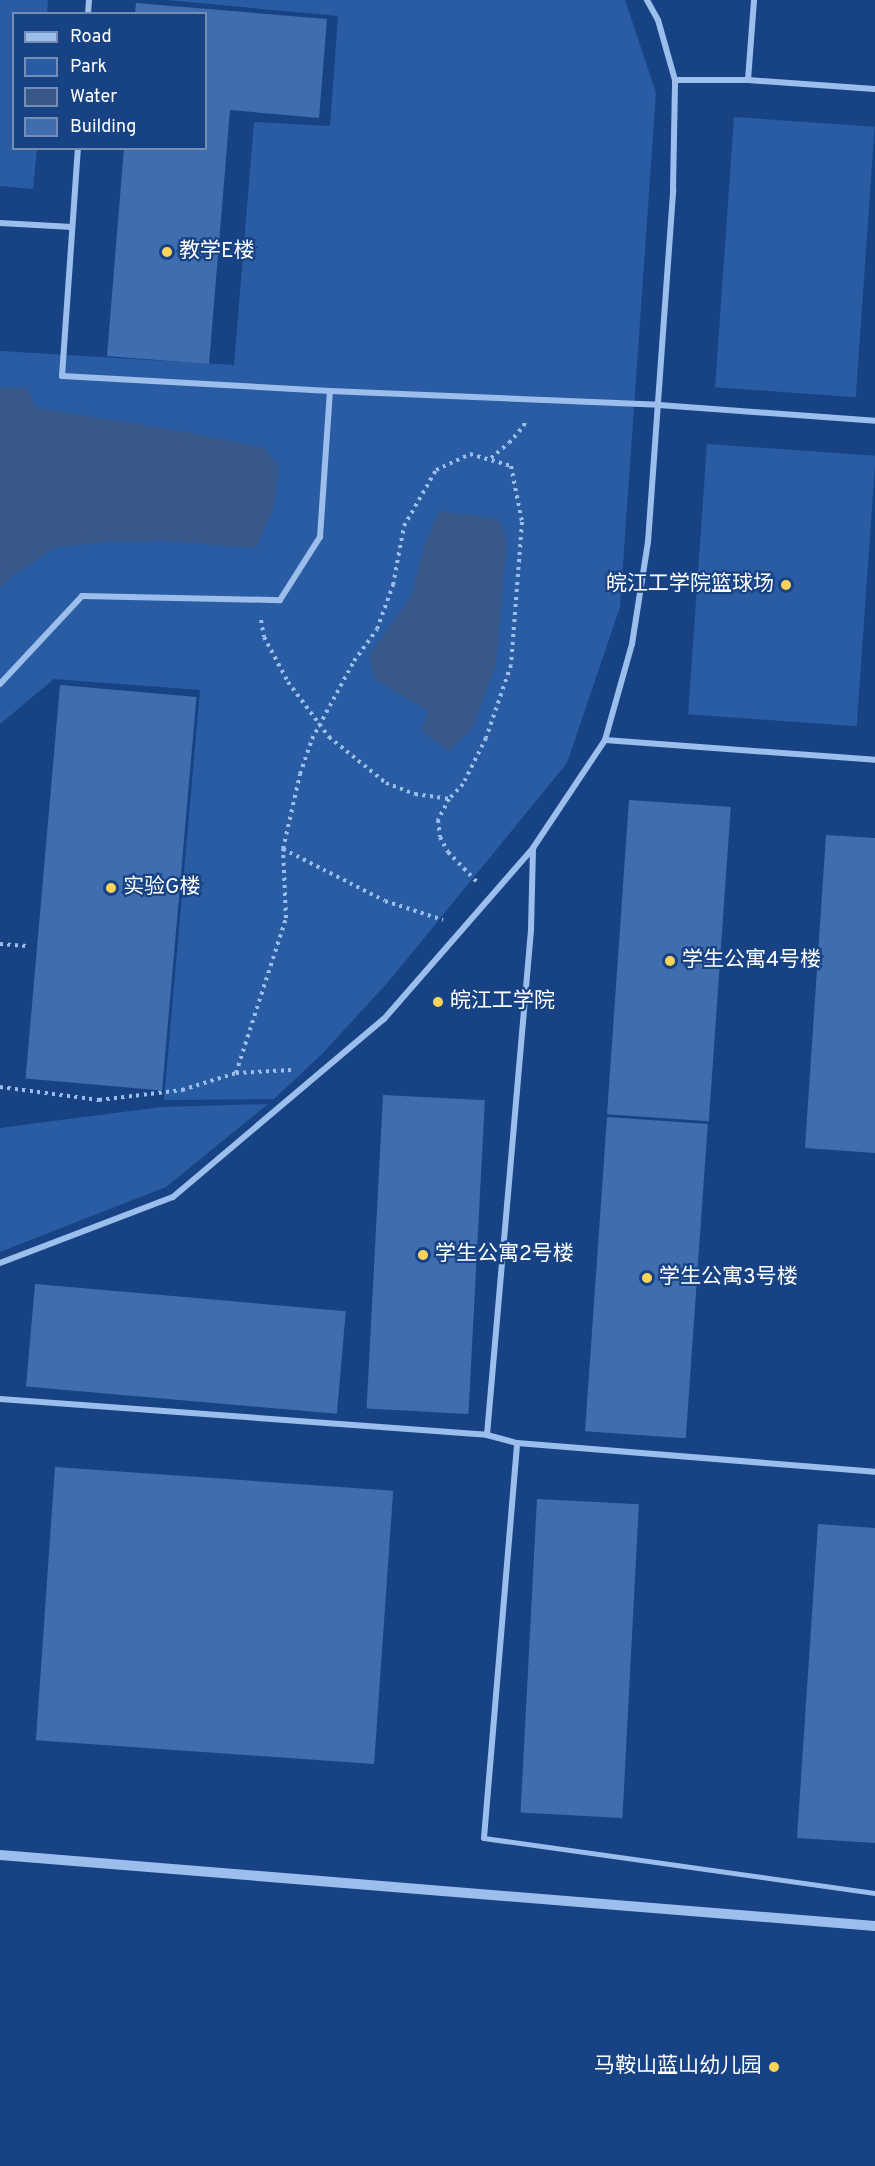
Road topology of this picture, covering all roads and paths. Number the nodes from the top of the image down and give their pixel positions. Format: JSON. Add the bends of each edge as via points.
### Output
{"nodes":[{"id":1,"x":647,"y":0,"type":"edge"},
{"id":2,"x":754,"y":0,"type":"edge"},
{"id":3,"x":675,"y":80,"type":"junction"},
{"id":4,"x":748,"y":80,"type":"junction"},
{"id":5,"x":875,"y":90,"type":"edge"},
{"id":6,"x":78,"y":150,"type":"edge"},
{"id":7,"x":0,"y":223,"type":"edge"},
{"id":8,"x":72,"y":227,"type":"junction"},
{"id":9,"x":330,"y":391,"type":"junction"},
{"id":10,"x":526,"y":400,"type":"junction"},
{"id":11,"x":659,"y":405,"type":"junction"},
{"id":12,"x":875,"y":421,"type":"edge"},
{"id":13,"x":491,"y":458,"type":"junction"},
{"id":14,"x":257,"y":600,"type":"junction"},
{"id":15,"x":0,"y":684,"type":"edge"},
{"id":16,"x":320,"y":725,"type":"junction"},
{"id":17,"x":605,"y":740,"type":"junction"},
{"id":18,"x":875,"y":760,"type":"edge"},
{"id":19,"x":449,"y":799,"type":"junction"},
{"id":20,"x":533,"y":848,"type":"junction"},
{"id":21,"x":283,"y":849,"type":"junction"},
{"id":22,"x":492,"y":896,"type":"junction"},
{"id":23,"x":464,"y":927,"type":"junction"},
{"id":24,"x":0,"y":944,"type":"edge"},
{"id":25,"x":27,"y":946,"type":"dead end"},
{"id":26,"x":324,"y":1068,"type":"junction"},
{"id":27,"x":236,"y":1073,"type":"junction"},
{"id":28,"x":0,"y":1087,"type":"edge"},
{"id":29,"x":0,"y":1263,"type":"edge"},
{"id":30,"x":0,"y":1399,"type":"edge"},
{"id":31,"x":487,"y":1435,"type":"junction"},
{"id":32,"x":517,"y":1443,"type":"junction"},
{"id":33,"x":875,"y":1472,"type":"edge"},
{"id":34,"x":484,"y":1838,"type":"joint"},
{"id":35,"x":0,"y":1855,"type":"edge"},
{"id":36,"x":875,"y":1893,"type":"edge"},
{"id":37,"x":875,"y":1926,"type":"edge"}],
"edges":[{"from":1,"to":3,"type":"street","via":[[658,20]]},
{"from":2,"to":4,"type":"street"},
{"from":3,"to":4,"type":"street"},
{"from":3,"to":11,"type":"street","via":[[673,189]]},
{"from":4,"to":5,"type":"street"},
{"from":6,"to":8,"type":"street"},
{"from":7,"to":8,"type":"street"},
{"from":8,"to":9,"type":"street","via":[[62,376]]},
{"from":9,"to":10,"type":"street"},
{"from":9,"to":14,"type":"street","via":[[320,537],[280,600]]},
{"from":10,"to":11,"type":"street"},
{"from":10,"to":13,"type":"path","via":[[524,426]]},
{"from":11,"to":12,"type":"street"},
{"from":11,"to":17,"type":"street","via":[[648,542],[632,644]]},
{"from":13,"to":16,"type":"path","via":[[470,454],[436,470],[404,526],[393,585],[377,629],[354,660]]},
{"from":13,"to":19,"type":"path","via":[[511,466],[522,522],[511,665],[489,730],[463,784]]},
{"from":14,"to":15,"type":"street","via":[[82,596]]},
{"from":14,"to":16,"type":"path","via":[[264,637],[288,682]]},
{"from":16,"to":19,"type":"path","via":[[329,738],[386,783],[415,794]]},
{"from":16,"to":21,"type":"path","via":[[300,774]]},
{"from":17,"to":18,"type":"street"},
{"from":17,"to":20,"type":"street"},
{"from":19,"to":22,"type":"path","via":[[438,819],[440,837],[448,852]]},
{"from":20,"to":22,"type":"street"},
{"from":20,"to":31,"type":"street","via":[[531,930]]},
{"from":21,"to":23,"type":"path","via":[[385,901]]},
{"from":21,"to":27,"type":"path","via":[[286,918]]},
{"from":22,"to":23,"type":"street"},
{"from":23,"to":26,"type":"street","via":[[384,1018]]},
{"from":24,"to":25,"type":"path"},
{"from":26,"to":27,"type":"path"},
{"from":26,"to":29,"type":"street","via":[[173,1197]]},
{"from":27,"to":28,"type":"path","via":[[182,1090],[99,1100]]},
{"from":30,"to":31,"type":"street"},
{"from":31,"to":32,"type":"street"},
{"from":32,"to":33,"type":"street"},
{"from":32,"to":34,"type":"street"},
{"from":34,"to":36,"type":"lane"},
{"from":35,"to":37,"type":"street"}]}
